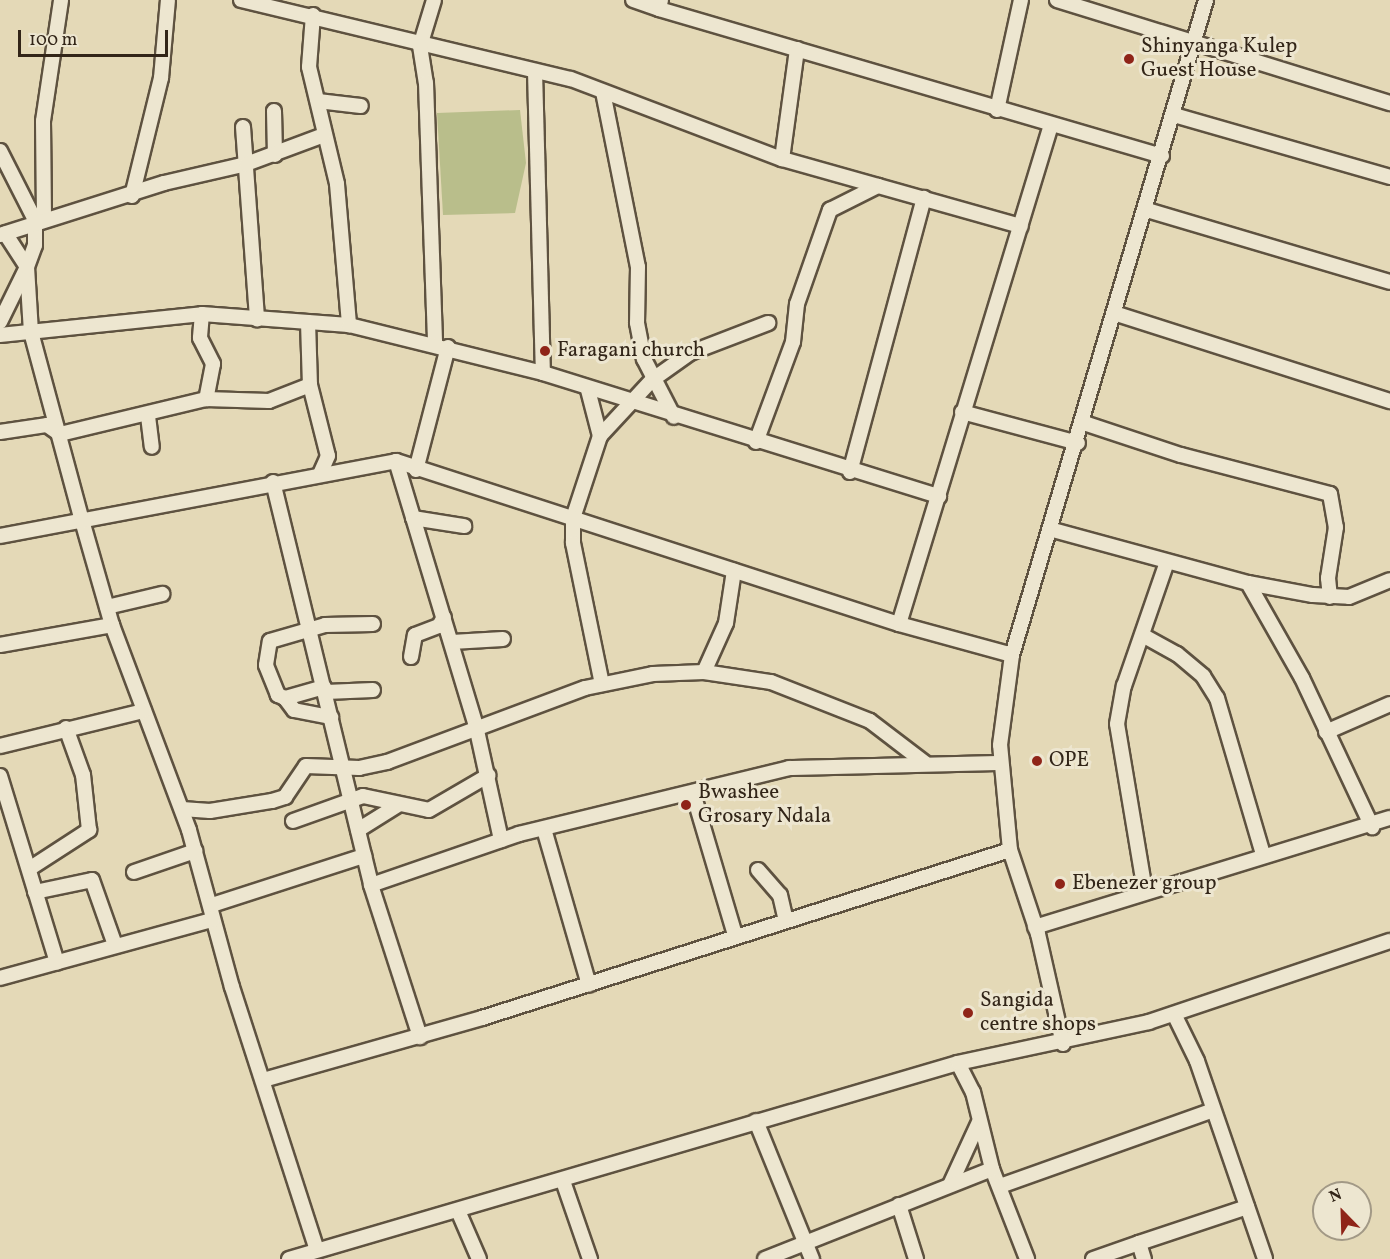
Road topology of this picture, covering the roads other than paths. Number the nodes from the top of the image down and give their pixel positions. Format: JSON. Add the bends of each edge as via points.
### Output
{"nodes":[{"id":1,"x":62,"y":0,"type":"edge"},
{"id":2,"x":168,"y":0,"type":"edge"},
{"id":3,"x":241,"y":0,"type":"edge"},
{"id":4,"x":434,"y":0,"type":"edge"},
{"id":5,"x":633,"y":0,"type":"edge"},
{"id":6,"x":1021,"y":0,"type":"edge"},
{"id":7,"x":1057,"y":0,"type":"edge"},
{"id":8,"x":1206,"y":0,"type":"edge"},
{"id":9,"x":660,"y":4,"type":"edge"},
{"id":10,"x":313,"y":15,"type":"junction"},
{"id":11,"x":1194,"y":40,"type":"junction"},
{"id":12,"x":420,"y":46,"type":"junction"},
{"id":13,"x":797,"y":49,"type":"junction"},
{"id":14,"x":535,"y":71,"type":"junction"},
{"id":15,"x":603,"y":92,"type":"junction"},
{"id":16,"x":318,"y":101,"type":"junction"},
{"id":17,"x":1390,"y":103,"type":"edge"},
{"id":18,"x":361,"y":106,"type":"dead end"},
{"id":19,"x":997,"y":110,"type":"junction"},
{"id":20,"x":274,"y":111,"type":"dead end"},
{"id":21,"x":1174,"y":115,"type":"junction"},
{"id":22,"x":1051,"y":125,"type":"junction"},
{"id":23,"x":243,"y":127,"type":"dead end"},
{"id":24,"x":324,"y":135,"type":"junction"},
{"id":25,"x":0,"y":151,"type":"edge"},
{"id":26,"x":275,"y":154,"type":"junction"},
{"id":27,"x":1162,"y":156,"type":"junction"},
{"id":28,"x":782,"y":159,"type":"junction"},
{"id":29,"x":246,"y":164,"type":"junction"},
{"id":30,"x":1390,"y":177,"type":"edge"},
{"id":31,"x":878,"y":186,"type":"junction"},
{"id":32,"x":132,"y":196,"type":"junction"},
{"id":33,"x":924,"y":198,"type":"junction"},
{"id":34,"x":1147,"y":210,"type":"junction"},
{"id":35,"x":39,"y":218,"type":"junction"},
{"id":36,"x":1021,"y":226,"type":"junction"},
{"id":37,"x":2,"y":234,"type":"edge"},
{"id":38,"x":27,"y":267,"type":"junction"},
{"id":39,"x":1390,"y":282,"type":"edge"},
{"id":40,"x":202,"y":314,"type":"junction"},
{"id":41,"x":1117,"y":314,"type":"junction"},
{"id":42,"x":257,"y":319,"type":"junction"},
{"id":43,"x":0,"y":322,"type":"edge"},
{"id":44,"x":308,"y":322,"type":"junction"},
{"id":45,"x":768,"y":323,"type":"dead end"},
{"id":46,"x":349,"y":326,"type":"junction"},
{"id":47,"x":31,"y":332,"type":"junction"},
{"id":48,"x":0,"y":335,"type":"edge"},
{"id":49,"x":441,"y":345,"type":"junction"},
{"id":50,"x":543,"y":373,"type":"junction"},
{"id":51,"x":652,"y":380,"type":"junction"},
{"id":52,"x":310,"y":385,"type":"junction"},
{"id":53,"x":588,"y":390,"type":"junction"},
{"id":54,"x":293,"y":394,"type":"junction"},
{"id":55,"x":206,"y":399,"type":"junction"},
{"id":56,"x":1389,"y":400,"type":"edge"},
{"id":57,"x":315,"y":402,"type":"junction"},
{"id":58,"x":628,"y":403,"type":"junction"},
{"id":59,"x":962,"y":412,"type":"junction"},
{"id":60,"x":148,"y":416,"type":"junction"},
{"id":61,"x":674,"y":417,"type":"junction"},
{"id":62,"x":1084,"y":423,"type":"junction"},
{"id":63,"x":0,"y":432,"type":"edge"},
{"id":64,"x":60,"y":434,"type":"junction"},
{"id":65,"x":600,"y":436,"type":"junction"},
{"id":66,"x":756,"y":442,"type":"junction"},
{"id":67,"x":1078,"y":443,"type":"junction"},
{"id":68,"x":152,"y":447,"type":"dead end"},
{"id":69,"x":396,"y":462,"type":"junction"},
{"id":70,"x":416,"y":471,"type":"junction"},
{"id":71,"x":850,"y":472,"type":"junction"},
{"id":72,"x":320,"y":474,"type":"junction"},
{"id":73,"x":273,"y":482,"type":"junction"},
{"id":74,"x":939,"y":496,"type":"junction"},
{"id":75,"x":81,"y":517,"type":"junction"},
{"id":76,"x":414,"y":518,"type":"junction"},
{"id":77,"x":573,"y":519,"type":"junction"},
{"id":78,"x":464,"y":526,"type":"dead end"},
{"id":79,"x":1053,"y":530,"type":"junction"},
{"id":80,"x":0,"y":536,"type":"edge"},
{"id":81,"x":1167,"y":562,"type":"junction"},
{"id":82,"x":734,"y":571,"type":"junction"},
{"id":83,"x":1390,"y":580,"type":"edge"},
{"id":84,"x":1248,"y":583,"type":"junction"},
{"id":85,"x":162,"y":594,"type":"dead end"},
{"id":86,"x":1330,"y":597,"type":"junction"},
{"id":87,"x":108,"y":608,"type":"junction"},
{"id":88,"x":444,"y":617,"type":"junction"},
{"id":89,"x":373,"y":624,"type":"dead end"},
{"id":90,"x":898,"y":624,"type":"junction"},
{"id":91,"x":112,"y":625,"type":"junction"},
{"id":92,"x":311,"y":628,"type":"junction"},
{"id":93,"x":1144,"y":636,"type":"junction"},
{"id":94,"x":503,"y":639,"type":"dead end"},
{"id":95,"x":452,"y":642,"type":"junction"},
{"id":96,"x":0,"y":645,"type":"edge"},
{"id":97,"x":1012,"y":655,"type":"junction"},
{"id":98,"x":411,"y":657,"type":"dead end"},
{"id":99,"x":704,"y":672,"type":"junction"},
{"id":100,"x":602,"y":684,"type":"junction"},
{"id":101,"x":325,"y":690,"type":"junction"},
{"id":102,"x":372,"y":690,"type":"dead end"},
{"id":103,"x":285,"y":698,"type":"junction"},
{"id":104,"x":1390,"y":704,"type":"edge"},
{"id":105,"x":144,"y":711,"type":"junction"},
{"id":106,"x":331,"y":717,"type":"junction"},
{"id":107,"x":476,"y":726,"type":"junction"},
{"id":108,"x":66,"y":728,"type":"junction"},
{"id":109,"x":1326,"y":732,"type":"junction"},
{"id":110,"x":0,"y":746,"type":"edge"},
{"id":111,"x":925,"y":763,"type":"junction"},
{"id":112,"x":1001,"y":763,"type":"junction"},
{"id":113,"x":342,"y":765,"type":"junction"},
{"id":114,"x":0,"y":776,"type":"edge"},
{"id":115,"x":489,"y":776,"type":"junction"},
{"id":116,"x":693,"y":793,"type":"junction"},
{"id":117,"x":349,"y":799,"type":"junction"},
{"id":118,"x":398,"y":805,"type":"junction"},
{"id":119,"x":182,"y":808,"type":"junction"},
{"id":120,"x":1390,"y":818,"type":"edge"},
{"id":121,"x":293,"y":821,"type":"dead end"},
{"id":122,"x":1372,"y":827,"type":"junction"},
{"id":123,"x":544,"y":829,"type":"junction"},
{"id":124,"x":358,"y":830,"type":"junction"},
{"id":125,"x":501,"y":840,"type":"junction"},
{"id":126,"x":1010,"y":850,"type":"junction"},
{"id":127,"x":195,"y":851,"type":"junction"},
{"id":128,"x":1263,"y":854,"type":"junction"},
{"id":129,"x":364,"y":856,"type":"junction"},
{"id":130,"x":29,"y":869,"type":"junction"},
{"id":131,"x":758,"y":870,"type":"dead end"},
{"id":132,"x":135,"y":872,"type":"dead end"},
{"id":133,"x":371,"y":885,"type":"junction"},
{"id":134,"x":1145,"y":891,"type":"junction"},
{"id":135,"x":35,"y":892,"type":"junction"},
{"id":136,"x":212,"y":905,"type":"junction"},
{"id":137,"x":212,"y":920,"type":"junction"},
{"id":138,"x":786,"y":920,"type":"junction"},
{"id":139,"x":1035,"y":927,"type":"junction"},
{"id":140,"x":735,"y":935,"type":"junction"},
{"id":141,"x":1390,"y":941,"type":"edge"},
{"id":142,"x":115,"y":945,"type":"junction"},
{"id":143,"x":57,"y":963,"type":"junction"},
{"id":144,"x":0,"y":978,"type":"edge"},
{"id":145,"x":589,"y":985,"type":"junction"},
{"id":146,"x":1174,"y":1014,"type":"junction"},
{"id":147,"x":420,"y":1037,"type":"junction"},
{"id":148,"x":1062,"y":1044,"type":"junction"},
{"id":149,"x":958,"y":1063,"type":"junction"},
{"id":150,"x":263,"y":1080,"type":"junction"},
{"id":151,"x":1214,"y":1110,"type":"junction"},
{"id":152,"x":756,"y":1121,"type":"junction"},
{"id":153,"x":979,"y":1122,"type":"junction"},
{"id":154,"x":992,"y":1169,"type":"junction"},
{"id":155,"x":562,"y":1181,"type":"junction"},
{"id":156,"x":950,"y":1185,"type":"junction"},
{"id":157,"x":1000,"y":1186,"type":"junction"},
{"id":158,"x":899,"y":1205,"type":"junction"},
{"id":159,"x":1247,"y":1207,"type":"junction"},
{"id":160,"x":459,"y":1213,"type":"junction"},
{"id":161,"x":806,"y":1241,"type":"junction"},
{"id":162,"x":1139,"y":1243,"type":"junction"},
{"id":163,"x":317,"y":1250,"type":"junction"},
{"id":164,"x":289,"y":1259,"type":"edge"},
{"id":165,"x":479,"y":1259,"type":"edge"},
{"id":166,"x":590,"y":1259,"type":"edge"},
{"id":167,"x":765,"y":1259,"type":"edge"},
{"id":168,"x":812,"y":1259,"type":"edge"},
{"id":169,"x":916,"y":1259,"type":"edge"},
{"id":170,"x":1027,"y":1259,"type":"edge"},
{"id":171,"x":1093,"y":1259,"type":"edge"},
{"id":172,"x":1143,"y":1259,"type":"edge"},
{"id":173,"x":1264,"y":1259,"type":"edge"}],
"edges":[{"from":1,"to":35,"type":"street","via":[[43,121]]},
{"from":2,"to":32,"type":"street","via":[[161,78]]},
{"from":3,"to":10,"type":"street"},
{"from":4,"to":12,"type":"street"},
{"from":5,"to":9,"type":"street"},
{"from":6,"to":19,"type":"street"},
{"from":7,"to":11,"type":"street"},
{"from":8,"to":11,"type":"street"},
{"from":9,"to":13,"type":"street"},
{"from":10,"to":12,"type":"street"},
{"from":10,"to":16,"type":"street","via":[[308,50]]},
{"from":11,"to":17,"type":"street"},
{"from":11,"to":21,"type":"street"},
{"from":12,"to":14,"type":"street"},
{"from":12,"to":49,"type":"street","via":[[426,83]]},
{"from":13,"to":19,"type":"street"},
{"from":13,"to":28,"type":"street"},
{"from":14,"to":15,"type":"street"},
{"from":14,"to":50,"type":"street"},
{"from":15,"to":28,"type":"street"},
{"from":15,"to":51,"type":"street","via":[[638,267],[637,323]]},
{"from":16,"to":18,"type":"street"},
{"from":16,"to":24,"type":"street"},
{"from":19,"to":22,"type":"street"},
{"from":20,"to":26,"type":"street"},
{"from":21,"to":27,"type":"street"},
{"from":21,"to":30,"type":"street"},
{"from":22,"to":27,"type":"street"},
{"from":22,"to":36,"type":"street"},
{"from":23,"to":29,"type":"street"},
{"from":24,"to":26,"type":"street"},
{"from":24,"to":46,"type":"street","via":[[344,232]]},
{"from":25,"to":35,"type":"street"},
{"from":26,"to":29,"type":"street"},
{"from":27,"to":34,"type":"street"},
{"from":28,"to":31,"type":"street"},
{"from":29,"to":32,"type":"street","via":[[164,183]]},
{"from":29,"to":42,"type":"street"},
{"from":31,"to":33,"type":"street"},
{"from":31,"to":66,"type":"street","via":[[830,210],[797,304],[793,342]]},
{"from":32,"to":35,"type":"street"},
{"from":33,"to":36,"type":"street"},
{"from":33,"to":71,"type":"street"},
{"from":34,"to":39,"type":"street"},
{"from":34,"to":41,"type":"street"},
{"from":35,"to":37,"type":"street"},
{"from":35,"to":38,"type":"street","via":[[36,245]]},
{"from":36,"to":59,"type":"street"},
{"from":37,"to":38,"type":"street"},
{"from":38,"to":43,"type":"street"},
{"from":38,"to":47,"type":"street"},
{"from":40,"to":42,"type":"street"},
{"from":40,"to":47,"type":"street"},
{"from":40,"to":55,"type":"street","via":[[200,338],[213,364]]},
{"from":41,"to":56,"type":"street"},
{"from":41,"to":62,"type":"street"},
{"from":42,"to":44,"type":"street"},
{"from":44,"to":46,"type":"street"},
{"from":44,"to":52,"type":"street"},
{"from":45,"to":51,"type":"street","via":[[709,342]]},
{"from":46,"to":49,"type":"street"},
{"from":47,"to":48,"type":"street"},
{"from":47,"to":64,"type":"street"},
{"from":49,"to":50,"type":"street"},
{"from":49,"to":70,"type":"street"},
{"from":50,"to":53,"type":"street"},
{"from":51,"to":58,"type":"street"},
{"from":51,"to":61,"type":"street"},
{"from":52,"to":54,"type":"street"},
{"from":52,"to":57,"type":"street"},
{"from":53,"to":58,"type":"street"},
{"from":53,"to":65,"type":"street"},
{"from":54,"to":55,"type":"street","via":[[243,404]]},
{"from":54,"to":57,"type":"street"},
{"from":55,"to":60,"type":"street"},
{"from":57,"to":72,"type":"street","via":[[328,456]]},
{"from":58,"to":61,"type":"street"},
{"from":58,"to":65,"type":"street"},
{"from":59,"to":67,"type":"street"},
{"from":59,"to":74,"type":"street"},
{"from":60,"to":64,"type":"street"},
{"from":60,"to":68,"type":"street"},
{"from":61,"to":66,"type":"street"},
{"from":62,"to":67,"type":"street"},
{"from":62,"to":86,"type":"street","via":[[1181,455],[1329,494],[1336,527],[1328,578]]},
{"from":63,"to":64,"type":"street","via":[[47,425]]},
{"from":64,"to":75,"type":"street"},
{"from":65,"to":77,"type":"street"},
{"from":66,"to":71,"type":"street"},
{"from":67,"to":79,"type":"street"},
{"from":69,"to":70,"type":"street"},
{"from":69,"to":72,"type":"street"},
{"from":69,"to":76,"type":"street"},
{"from":70,"to":77,"type":"street"},
{"from":71,"to":74,"type":"street"},
{"from":72,"to":73,"type":"street"},
{"from":73,"to":75,"type":"street"},
{"from":73,"to":92,"type":"street"},
{"from":74,"to":90,"type":"street"},
{"from":75,"to":80,"type":"street"},
{"from":75,"to":87,"type":"street"},
{"from":76,"to":78,"type":"street"},
{"from":76,"to":88,"type":"street"},
{"from":77,"to":82,"type":"street"},
{"from":77,"to":100,"type":"street","via":[[574,559]]},
{"from":79,"to":81,"type":"street"},
{"from":79,"to":97,"type":"street"},
{"from":81,"to":84,"type":"street"},
{"from":81,"to":93,"type":"street"},
{"from":82,"to":90,"type":"street"},
{"from":82,"to":99,"type":"street","via":[[726,623]]},
{"from":83,"to":86,"type":"street","via":[[1349,597]]},
{"from":84,"to":86,"type":"street"},
{"from":84,"to":109,"type":"street"},
{"from":85,"to":87,"type":"street"},
{"from":87,"to":91,"type":"street"},
{"from":88,"to":95,"type":"street"},
{"from":88,"to":98,"type":"street","via":[[439,626],[415,635]]},
{"from":89,"to":92,"type":"street"},
{"from":90,"to":97,"type":"street"},
{"from":91,"to":96,"type":"street"},
{"from":91,"to":105,"type":"street"},
{"from":92,"to":101,"type":"street"},
{"from":92,"to":103,"type":"street","via":[[270,641],[272,689]]},
{"from":93,"to":128,"type":"street","via":[[1177,654],[1203,676],[1217,698]]},
{"from":93,"to":134,"type":"street","via":[[1124,686],[1117,724]]},
{"from":94,"to":95,"type":"street"},
{"from":95,"to":107,"type":"street"},
{"from":97,"to":112,"type":"street"},
{"from":99,"to":100,"type":"street"},
{"from":99,"to":111,"type":"street","via":[[771,682],[829,702],[870,721]]},
{"from":100,"to":107,"type":"street"},
{"from":101,"to":102,"type":"street"},
{"from":101,"to":103,"type":"street"},
{"from":101,"to":106,"type":"street"},
{"from":103,"to":106,"type":"street","via":[[294,710]]},
{"from":104,"to":109,"type":"street"},
{"from":105,"to":108,"type":"street"},
{"from":105,"to":119,"type":"street"},
{"from":106,"to":113,"type":"street"},
{"from":107,"to":113,"type":"street","via":[[449,741],[387,762]]},
{"from":107,"to":115,"type":"street"},
{"from":108,"to":110,"type":"street"},
{"from":108,"to":130,"type":"street","via":[[83,775],[89,830]]},
{"from":109,"to":122,"type":"street"},
{"from":111,"to":112,"type":"street"},
{"from":111,"to":116,"type":"street","via":[[789,768]]},
{"from":112,"to":126,"type":"street"},
{"from":113,"to":117,"type":"street"},
{"from":113,"to":119,"type":"street","via":[[306,766],[285,797],[272,801],[210,812]]},
{"from":114,"to":130,"type":"street"},
{"from":115,"to":118,"type":"street","via":[[439,808]]},
{"from":115,"to":125,"type":"street"},
{"from":116,"to":123,"type":"street"},
{"from":116,"to":140,"type":"street"},
{"from":117,"to":118,"type":"street","via":[[379,797]]},
{"from":117,"to":121,"type":"street"},
{"from":117,"to":124,"type":"street"},
{"from":118,"to":124,"type":"street"},
{"from":119,"to":127,"type":"street"},
{"from":120,"to":122,"type":"street"},
{"from":122,"to":128,"type":"street"},
{"from":123,"to":125,"type":"street"},
{"from":123,"to":145,"type":"street"},
{"from":124,"to":129,"type":"street"},
{"from":125,"to":133,"type":"street"},
{"from":126,"to":138,"type":"street"},
{"from":126,"to":139,"type":"street"},
{"from":127,"to":132,"type":"street"},
{"from":127,"to":136,"type":"street"},
{"from":128,"to":134,"type":"street"},
{"from":129,"to":133,"type":"street"},
{"from":129,"to":136,"type":"street"},
{"from":130,"to":135,"type":"street"},
{"from":131,"to":138,"type":"street","via":[[780,895]]},
{"from":133,"to":147,"type":"street"},
{"from":134,"to":139,"type":"street"},
{"from":135,"to":142,"type":"street","via":[[92,880]]},
{"from":135,"to":143,"type":"street"},
{"from":136,"to":137,"type":"street"},
{"from":137,"to":142,"type":"street"},
{"from":137,"to":150,"type":"street"},
{"from":138,"to":140,"type":"street"},
{"from":139,"to":148,"type":"street"},
{"from":140,"to":145,"type":"street"},
{"from":141,"to":146,"type":"street"},
{"from":142,"to":143,"type":"street"},
{"from":143,"to":144,"type":"street"},
{"from":145,"to":147,"type":"street"},
{"from":146,"to":148,"type":"street"},
{"from":146,"to":151,"type":"street"},
{"from":147,"to":150,"type":"street"},
{"from":148,"to":149,"type":"street"},
{"from":149,"to":152,"type":"street"},
{"from":149,"to":153,"type":"street","via":[[973,1092]]},
{"from":150,"to":163,"type":"street"},
{"from":151,"to":157,"type":"street"},
{"from":151,"to":159,"type":"street"},
{"from":152,"to":155,"type":"street"},
{"from":152,"to":161,"type":"street"},
{"from":153,"to":154,"type":"street"},
{"from":153,"to":156,"type":"street"},
{"from":154,"to":156,"type":"street"},
{"from":154,"to":157,"type":"street"},
{"from":155,"to":160,"type":"street"},
{"from":155,"to":166,"type":"street"},
{"from":156,"to":158,"type":"street"},
{"from":157,"to":170,"type":"street"},
{"from":158,"to":161,"type":"street"},
{"from":158,"to":169,"type":"street"},
{"from":159,"to":162,"type":"street"},
{"from":159,"to":173,"type":"street"},
{"from":160,"to":163,"type":"street"},
{"from":160,"to":165,"type":"street"},
{"from":161,"to":167,"type":"street"},
{"from":161,"to":168,"type":"street"},
{"from":162,"to":171,"type":"street"},
{"from":162,"to":172,"type":"street"},
{"from":163,"to":164,"type":"street"}]}
